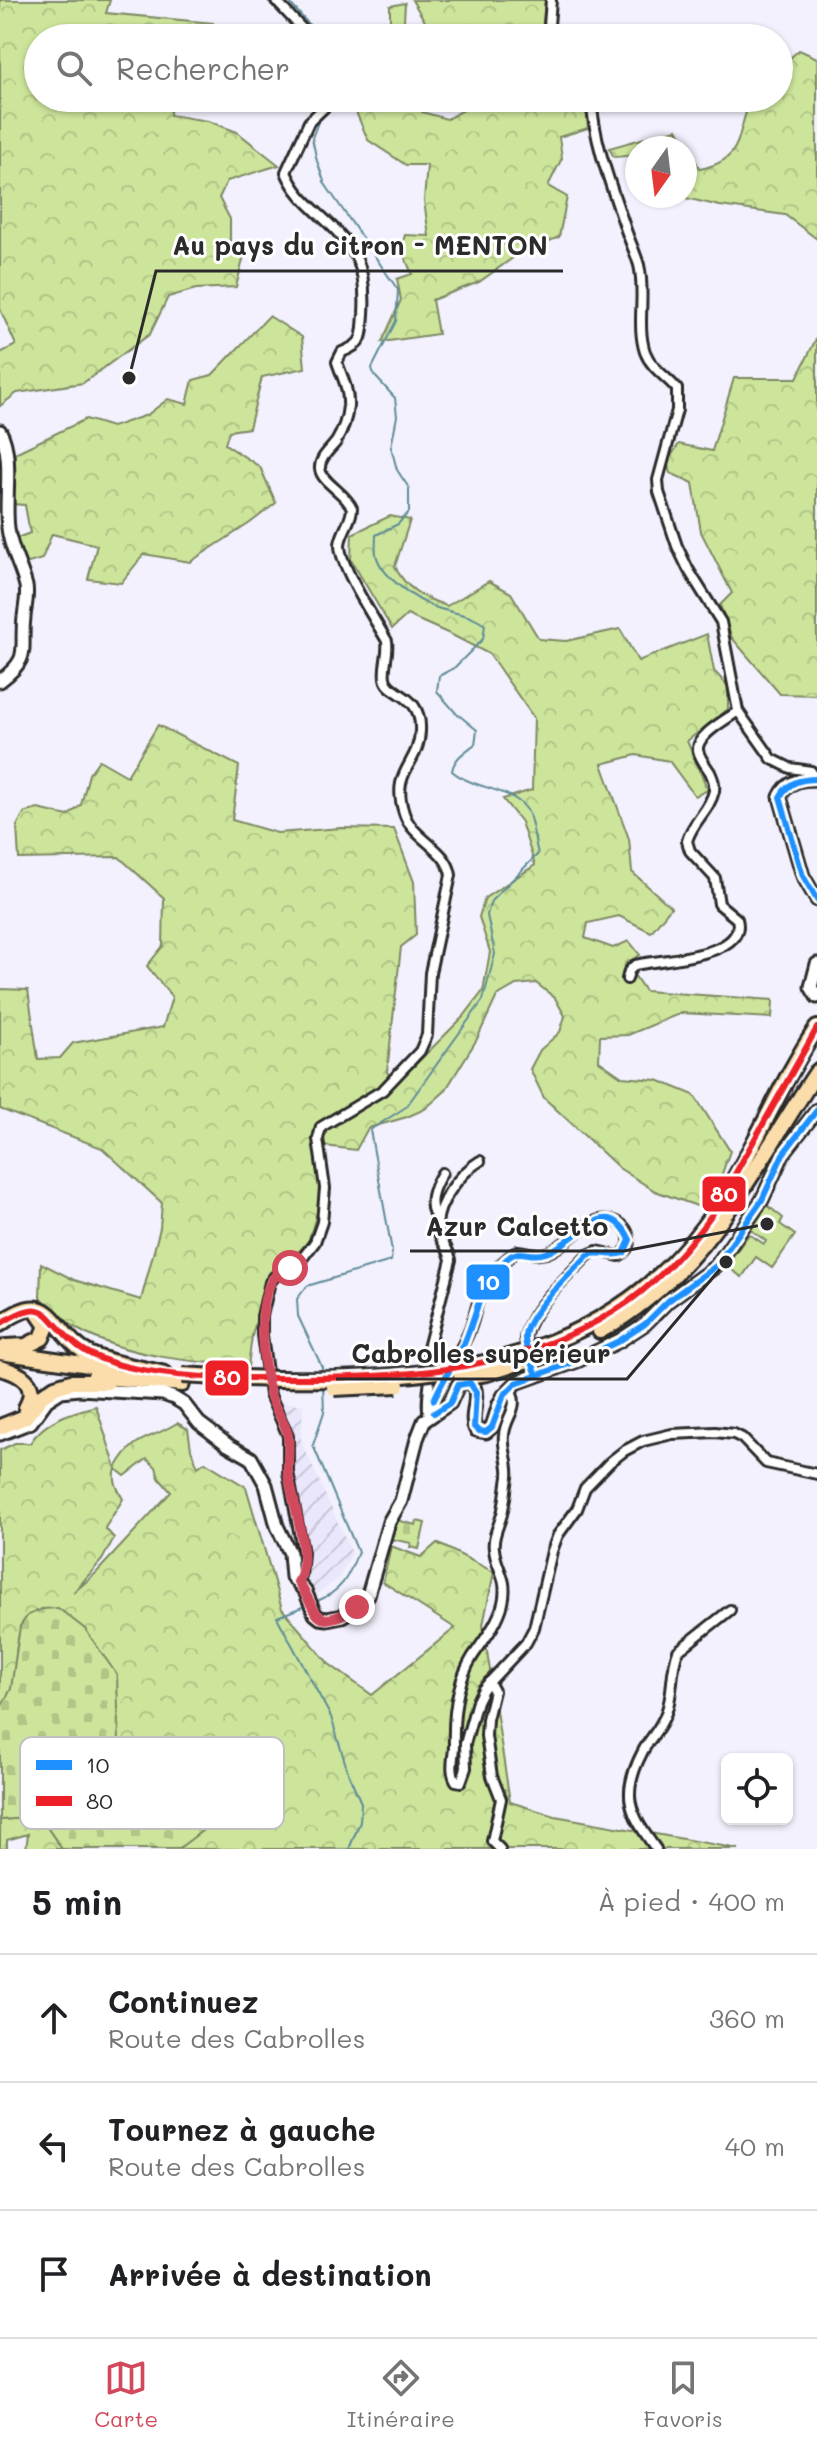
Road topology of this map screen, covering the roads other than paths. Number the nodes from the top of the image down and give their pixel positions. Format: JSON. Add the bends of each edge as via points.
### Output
{"nodes":[{"id":1,"x":275,"y":0,"type":"edge"},
{"id":2,"x":551,"y":0,"type":"edge"},
{"id":3,"x":298,"y":24,"type":"edge"},
{"id":4,"x":549,"y":24,"type":"edge"},
{"id":5,"x":319,"y":112,"type":"edge"},
{"id":6,"x":593,"y":112,"type":"edge"},
{"id":7,"x":0,"y":431,"type":"edge"},
{"id":8,"x":0,"y":681,"type":"edge"},
{"id":9,"x":738,"y":711,"type":"junction"},
{"id":10,"x":816,"y":779,"type":"edge"},
{"id":11,"x":817,"y":900,"type":"edge"},
{"id":12,"x":817,"y":964,"type":"edge"},
{"id":13,"x":627,"y":979,"type":"dead end"},
{"id":14,"x":817,"y":997,"type":"edge"},
{"id":15,"x":817,"y":1028,"type":"edge"},
{"id":16,"x":817,"y":1072,"type":"edge"},
{"id":17,"x":817,"y":1110,"type":"edge"},
{"id":18,"x":480,"y":1161,"type":"dead end"},
{"id":19,"x":442,"y":1173,"type":"dead end"},
{"id":20,"x":437,"y":1219,"type":"junction"},
{"id":21,"x":22,"y":1309,"type":"junction"},
{"id":22,"x":0,"y":1324,"type":"edge"},
{"id":23,"x":0,"y":1349,"type":"edge"},
{"id":24,"x":0,"y":1361,"type":"edge"},
{"id":25,"x":488,"y":1367,"type":"junction"},
{"id":26,"x":0,"y":1368,"type":"edge"},
{"id":27,"x":536,"y":1373,"type":"junction"},
{"id":28,"x":162,"y":1378,"type":"junction"},
{"id":29,"x":510,"y":1389,"type":"junction"},
{"id":30,"x":432,"y":1415,"type":"junction"},
{"id":31,"x":0,"y":1421,"type":"edge"},
{"id":32,"x":0,"y":1427,"type":"edge"},
{"id":33,"x":0,"y":1434,"type":"edge"},
{"id":34,"x":817,"y":1474,"type":"edge"},
{"id":35,"x":301,"y":1586,"type":"junction"},
{"id":36,"x":730,"y":1610,"type":"dead end"},
{"id":37,"x":489,"y":1682,"type":"junction"},
{"id":38,"x":500,"y":1849,"type":"edge"},
{"id":39,"x":656,"y":1849,"type":"edge"}],
"edges":[{"from":1,"to":3,"type":"street"},
{"from":2,"to":4,"type":"street"},
{"from":5,"to":35,"type":"street","via":[[309,122],[286,172],[301,198],[358,258],[365,297],[362,339],[337,362],[347,386],[348,408],[320,470],[352,508],[341,555],[387,641],[386,683],[412,702],[418,717],[415,753],[400,780],[404,816],[444,857],[451,875],[433,954],[427,1035],[420,1051],[383,1090],[321,1127],[322,1222],[301,1260],[270,1282],[262,1316],[270,1395],[288,1436],[288,1472],[303,1553]]},
{"from":6,"to":9,"type":"street","via":[[639,264],[646,355],[677,389],[659,492],[681,556],[721,622]]},
{"from":7,"to":8,"type":"street","via":[[7,453],[8,529],[27,596],[23,652],[14,670]]},
{"from":9,"to":10,"type":"street","via":[[772,759],[811,771]]},
{"from":9,"to":13,"type":"street","via":[[698,744],[715,784],[687,841],[711,871],[719,904],[737,919],[738,930],[711,951],[635,965]]},
{"from":10,"to":11,"type":"street","via":[[792,783],[780,797],[803,876]]},
{"from":12,"to":14,"type":"street","via":[[811,987]]},
{"from":15,"to":25,"type":"highway","via":[[721,1203],[670,1267],[588,1326]]},
{"from":16,"to":25,"type":"highway","via":[[725,1216],[666,1284],[584,1340],[539,1358]]},
{"from":17,"to":27,"type":"street","via":[[783,1154],[762,1200],[716,1266],[626,1336],[590,1356]]},
{"from":18,"to":20,"type":"street","via":[[458,1178]]},
{"from":19,"to":20,"type":"street","via":[[432,1195]]},
{"from":20,"to":30,"type":"street","via":[[451,1260],[426,1361],[431,1366],[426,1405]]},
{"from":21,"to":22,"type":"highway"},
{"from":21,"to":23,"type":"highway","via":[[43,1318],[44,1336],[26,1346]]},
{"from":21,"to":28,"type":"highway","via":[[46,1312],[90,1354]]},
{"from":23,"to":28,"type":"highway"},
{"from":24,"to":28,"type":"highway"},
{"from":25,"to":28,"type":"highway","bridge":true,"via":[[435,1381],[378,1387],[254,1387]]},
{"from":26,"to":31,"type":"highway","via":[[21,1376],[31,1392],[23,1411]]},
{"from":27,"to":29,"type":"street"},
{"from":27,"to":30,"type":"street","bridge":true,"via":[[525,1339],[535,1313],[588,1255],[597,1251],[619,1256],[628,1249],[630,1240],[621,1224],[598,1220],[550,1252],[518,1251],[502,1262],[482,1290],[469,1331],[436,1394]]},
{"from":28,"to":32,"type":"highway","via":[[63,1384],[44,1393],[25,1417]]},
{"from":29,"to":30,"type":"street","via":[[486,1432],[473,1424],[476,1392],[470,1383],[458,1385],[450,1403]]},
{"from":29,"to":37,"type":"street","via":[[514,1408],[503,1438],[508,1477],[493,1547],[504,1597],[461,1683],[453,1716],[456,1781],[465,1775],[468,1731]]},
{"from":30,"to":35,"type":"street","via":[[417,1439],[368,1595],[342,1616],[327,1619],[315,1614]]},
{"from":33,"to":35,"type":"street","via":[[31,1422],[61,1391],[174,1398],[199,1423],[251,1458],[290,1553],[292,1577]]},
{"from":34,"to":37,"type":"street","via":[[766,1463],[742,1438],[715,1432],[672,1434],[624,1451],[585,1488],[555,1542],[534,1628],[516,1656]]},
{"from":36,"to":39,"type":"street","via":[[678,1651],[667,1712],[638,1764],[629,1805]]},
{"from":37,"to":38,"type":"street","via":[[494,1691],[487,1719],[488,1758],[501,1799],[492,1841]]}]}
